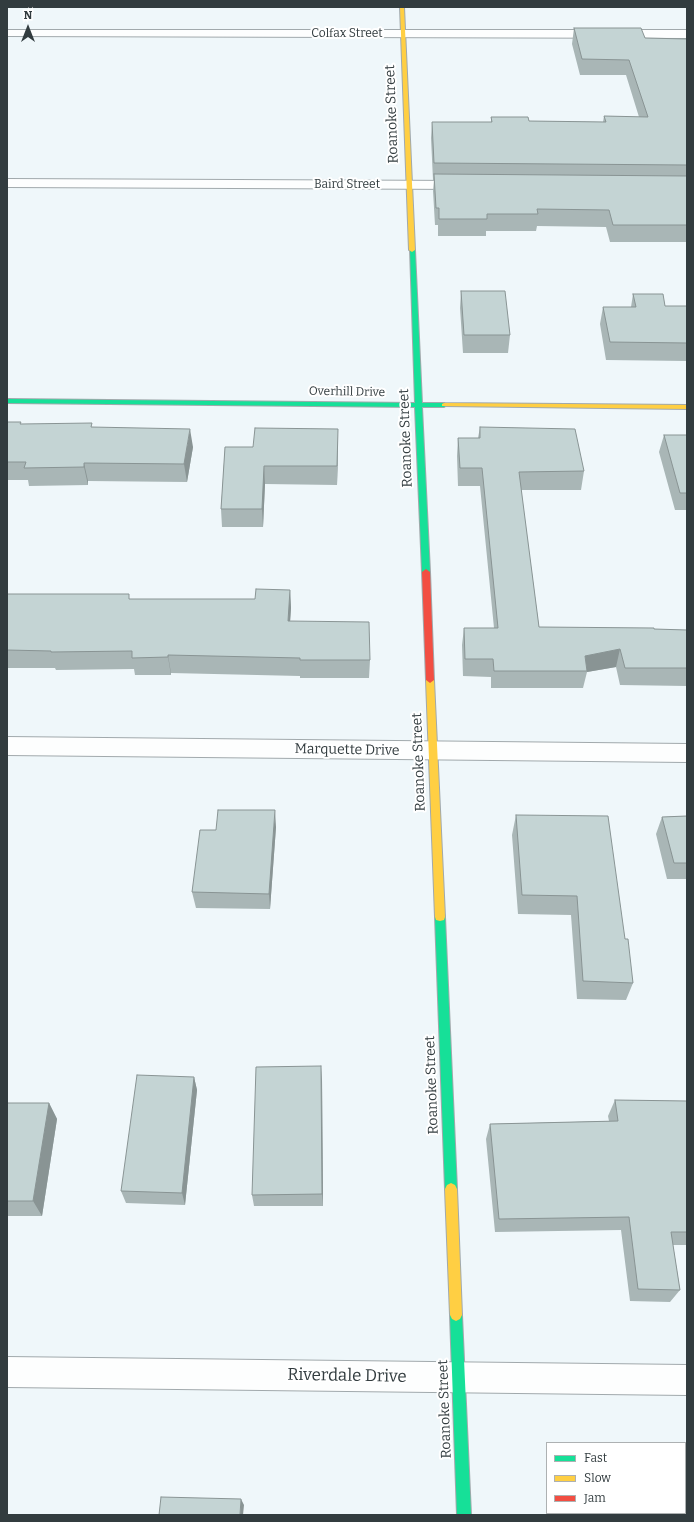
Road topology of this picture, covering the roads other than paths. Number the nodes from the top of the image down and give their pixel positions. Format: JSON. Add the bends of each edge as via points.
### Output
{"nodes":[{"id":1,"x":402,"y":7,"type":"edge"},
{"id":2,"x":7,"y":33,"type":"edge"},
{"id":3,"x":403,"y":34,"type":"junction"},
{"id":4,"x":687,"y":34,"type":"edge"},
{"id":5,"x":7,"y":182,"type":"edge"},
{"id":6,"x":409,"y":185,"type":"junction"},
{"id":7,"x":479,"y":185,"type":"edge"},
{"id":8,"x":7,"y":401,"type":"edge"},
{"id":9,"x":419,"y":405,"type":"junction"},
{"id":10,"x":687,"y":406,"type":"edge"},
{"id":11,"x":7,"y":746,"type":"edge"},
{"id":12,"x":433,"y":751,"type":"junction"},
{"id":13,"x":687,"y":753,"type":"edge"},
{"id":14,"x":7,"y":1372,"type":"edge"},
{"id":15,"x":458,"y":1377,"type":"junction"},
{"id":16,"x":687,"y":1380,"type":"edge"},
{"id":17,"x":464,"y":1515,"type":"edge"}],
"edges":[{"from":1,"to":3,"type":"street","name":"Roanoke Street"},
{"from":2,"to":3,"type":"street","name":"Colfax Street"},
{"from":3,"to":4,"type":"street","name":"Colfax Street"},
{"from":3,"to":6,"type":"street","name":"Roanoke Street"},
{"from":5,"to":6,"type":"street","name":"Baird Street"},
{"from":6,"to":7,"type":"street","name":"Baird Street"},
{"from":6,"to":9,"type":"street","name":"Roanoke Street"},
{"from":8,"to":9,"type":"street","name":"Overhill Drive"},
{"from":9,"to":10,"type":"street","name":"Overhill Drive"},
{"from":9,"to":12,"type":"street","name":"Roanoke Street"},
{"from":11,"to":12,"type":"street","name":"Marquette Drive"},
{"from":12,"to":13,"type":"street","name":"Marquette Drive"},
{"from":12,"to":15,"type":"street","name":"Roanoke Street"},
{"from":14,"to":15,"type":"street","name":"Riverdale Drive"},
{"from":15,"to":16,"type":"street","name":"Riverdale Drive"},
{"from":15,"to":17,"type":"street","name":"Roanoke Street"}]}
